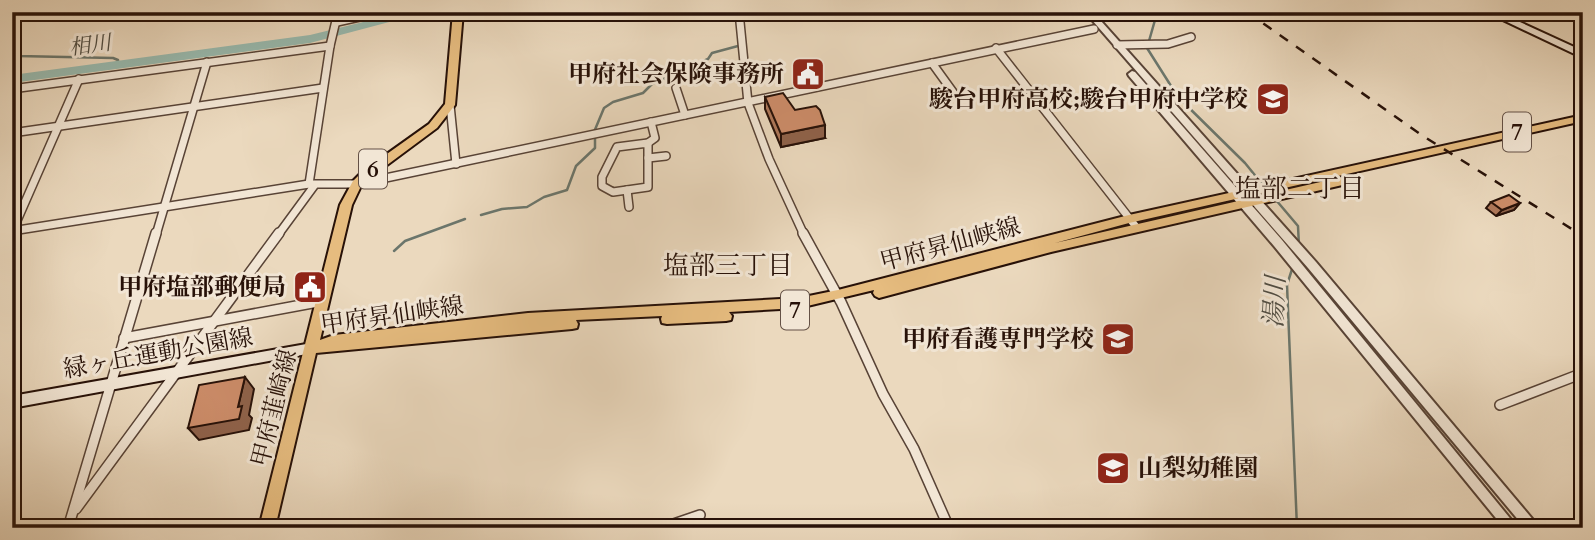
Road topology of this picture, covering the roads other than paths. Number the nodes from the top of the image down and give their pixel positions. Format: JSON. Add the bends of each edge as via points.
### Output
{"nodes":[{"id":1,"x":338,"y":12,"type":"edge"},
{"id":2,"x":382,"y":12,"type":"edge"},
{"id":3,"x":458,"y":12,"type":"edge"},
{"id":4,"x":739,"y":12,"type":"edge"},
{"id":5,"x":1080,"y":12,"type":"edge"},
{"id":6,"x":1089,"y":12,"type":"edge"},
{"id":7,"x":1490,"y":12,"type":"edge"},
{"id":8,"x":337,"y":22,"type":"junction"},
{"id":9,"x":1094,"y":29,"type":"junction"},
{"id":10,"x":1191,"y":37,"type":"dead end"},
{"id":11,"x":330,"y":45,"type":"junction"},
{"id":12,"x":1117,"y":45,"type":"junction"},
{"id":13,"x":996,"y":48,"type":"junction"},
{"id":14,"x":1583,"y":55,"type":"edge"},
{"id":15,"x":207,"y":62,"type":"junction"},
{"id":16,"x":932,"y":62,"type":"junction"},
{"id":17,"x":79,"y":79,"type":"junction"},
{"id":18,"x":323,"y":88,"type":"junction"},
{"id":19,"x":12,"y":89,"type":"edge"},
{"id":20,"x":676,"y":89,"type":"dead end"},
{"id":21,"x":953,"y":92,"type":"dead end"},
{"id":22,"x":748,"y":103,"type":"junction"},
{"id":23,"x":450,"y":105,"type":"junction"},
{"id":24,"x":193,"y":108,"type":"junction"},
{"id":25,"x":685,"y":116,"type":"junction"},
{"id":26,"x":1583,"y":118,"type":"edge"},
{"id":27,"x":652,"y":122,"type":"junction"},
{"id":28,"x":60,"y":126,"type":"junction"},
{"id":29,"x":1583,"y":126,"type":"edge"},
{"id":30,"x":12,"y":133,"type":"edge"},
{"id":31,"x":648,"y":143,"type":"junction"},
{"id":32,"x":666,"y":156,"type":"dead end"},
{"id":33,"x":648,"y":158,"type":"junction"},
{"id":34,"x":456,"y":164,"type":"junction"},
{"id":35,"x":357,"y":184,"type":"junction"},
{"id":36,"x":311,"y":185,"type":"junction"},
{"id":37,"x":627,"y":190,"type":"junction"},
{"id":38,"x":1257,"y":196,"type":"junction"},
{"id":39,"x":164,"y":207,"type":"junction"},
{"id":40,"x":629,"y":207,"type":"dead end"},
{"id":41,"x":1133,"y":223,"type":"junction"},
{"id":42,"x":12,"y":232,"type":"edge"},
{"id":43,"x":839,"y":299,"type":"junction"},
{"id":44,"x":323,"y":301,"type":"junction"},
{"id":45,"x":217,"y":320,"type":"junction"},
{"id":46,"x":124,"y":338,"type":"junction"},
{"id":47,"x":312,"y":348,"type":"junction"},
{"id":48,"x":1583,"y":373,"type":"edge"},
{"id":49,"x":175,"y":374,"type":"junction"},
{"id":50,"x":109,"y":386,"type":"junction"},
{"id":51,"x":12,"y":402,"type":"edge"},
{"id":52,"x":1500,"y":405,"type":"dead end"},
{"id":53,"x":72,"y":514,"type":"junction"},
{"id":54,"x":700,"y":515,"type":"dead end"},
{"id":55,"x":61,"y":528,"type":"edge"},
{"id":56,"x":68,"y":528,"type":"edge"},
{"id":57,"x":268,"y":528,"type":"edge"},
{"id":58,"x":662,"y":528,"type":"edge"},
{"id":59,"x":949,"y":528,"type":"edge"},
{"id":60,"x":1512,"y":528,"type":"edge"},
{"id":61,"x":1534,"y":528,"type":"edge"}],
"edges":[{"from":1,"to":8,"type":"street"},
{"from":2,"to":8,"type":"street"},
{"from":3,"to":23,"type":"main road"},
{"from":4,"to":22,"type":"street"},
{"from":5,"to":9,"type":"street"},
{"from":6,"to":12,"type":"street"},
{"from":7,"to":14,"type":"main road"},
{"from":8,"to":11,"type":"street"},
{"from":9,"to":13,"type":"street"},
{"from":9,"to":38,"type":"street"},
{"from":10,"to":12,"type":"street","via":[[1168,44]]},
{"from":11,"to":15,"type":"street"},
{"from":11,"to":18,"type":"street"},
{"from":12,"to":38,"type":"street"},
{"from":13,"to":16,"type":"street"},
{"from":13,"to":41,"type":"street"},
{"from":15,"to":17,"type":"street"},
{"from":15,"to":24,"type":"street"},
{"from":16,"to":21,"type":"street"},
{"from":16,"to":22,"type":"street"},
{"from":17,"to":19,"type":"street"},
{"from":17,"to":28,"type":"street"},
{"from":18,"to":24,"type":"street"},
{"from":18,"to":36,"type":"street"},
{"from":20,"to":25,"type":"street"},
{"from":22,"to":25,"type":"street"},
{"from":22,"to":43,"type":"street","via":[[792,212]]},
{"from":23,"to":34,"type":"street"},
{"from":23,"to":35,"type":"main road","name":"甲府韮崎線","number":"6","via":[[433,126]]},
{"from":24,"to":28,"type":"street"},
{"from":24,"to":39,"type":"street"},
{"from":25,"to":27,"type":"street"},
{"from":26,"to":38,"type":"main road","name":"甲府昇仙峡線","number":"7"},
{"from":27,"to":31,"type":"street","via":[[654,138]]},
{"from":27,"to":34,"type":"street"},
{"from":28,"to":30,"type":"street"},
{"from":28,"to":42,"type":"street"},
{"from":29,"to":38,"type":"main road","name":"甲府昇仙峡線","number":"7"},
{"from":31,"to":33,"type":"street"},
{"from":31,"to":37,"type":"street","via":[[617,146],[602,177],[602,186],[613,192]]},
{"from":32,"to":33,"type":"street"},
{"from":33,"to":37,"type":"street","via":[[649,187]]},
{"from":34,"to":35,"type":"street"},
{"from":35,"to":36,"type":"street"},
{"from":35,"to":44,"type":"main road","name":"甲府韮崎線","number":"6","via":[[346,205]]},
{"from":36,"to":39,"type":"street"},
{"from":36,"to":45,"type":"street"},
{"from":37,"to":40,"type":"street"},
{"from":38,"to":41,"type":"main road","name":"甲府昇仙峡線","number":"7"},
{"from":38,"to":60,"type":"street","via":[[1287,254]]},
{"from":38,"to":61,"type":"street"},
{"from":39,"to":42,"type":"street"},
{"from":39,"to":46,"type":"street"},
{"from":41,"to":43,"type":"main road","name":"甲府昇仙峡線","number":"7"},
{"from":43,"to":47,"type":"main road","name":"甲府昇仙峡線","number":"7","via":[[765,314],[577,323],[330,350]]},
{"from":43,"to":59,"type":"street"},
{"from":44,"to":45,"type":"street"},
{"from":44,"to":47,"type":"main road","name":"甲府韮崎線","number":"6"},
{"from":45,"to":46,"type":"street"},
{"from":45,"to":49,"type":"street"},
{"from":46,"to":50,"type":"street"},
{"from":47,"to":49,"type":"main road","name":"緑ヶ丘運動公園線"},
{"from":47,"to":57,"type":"main road","name":"甲府韮崎線","number":"6"},
{"from":48,"to":52,"type":"street"},
{"from":49,"to":50,"type":"main road","name":"緑ヶ丘運動公園線"},
{"from":49,"to":53,"type":"street"},
{"from":50,"to":51,"type":"main road","name":"緑ヶ丘運動公園線"},
{"from":50,"to":53,"type":"street"},
{"from":53,"to":55,"type":"street"},
{"from":53,"to":56,"type":"street"},
{"from":54,"to":58,"type":"street"}]}
